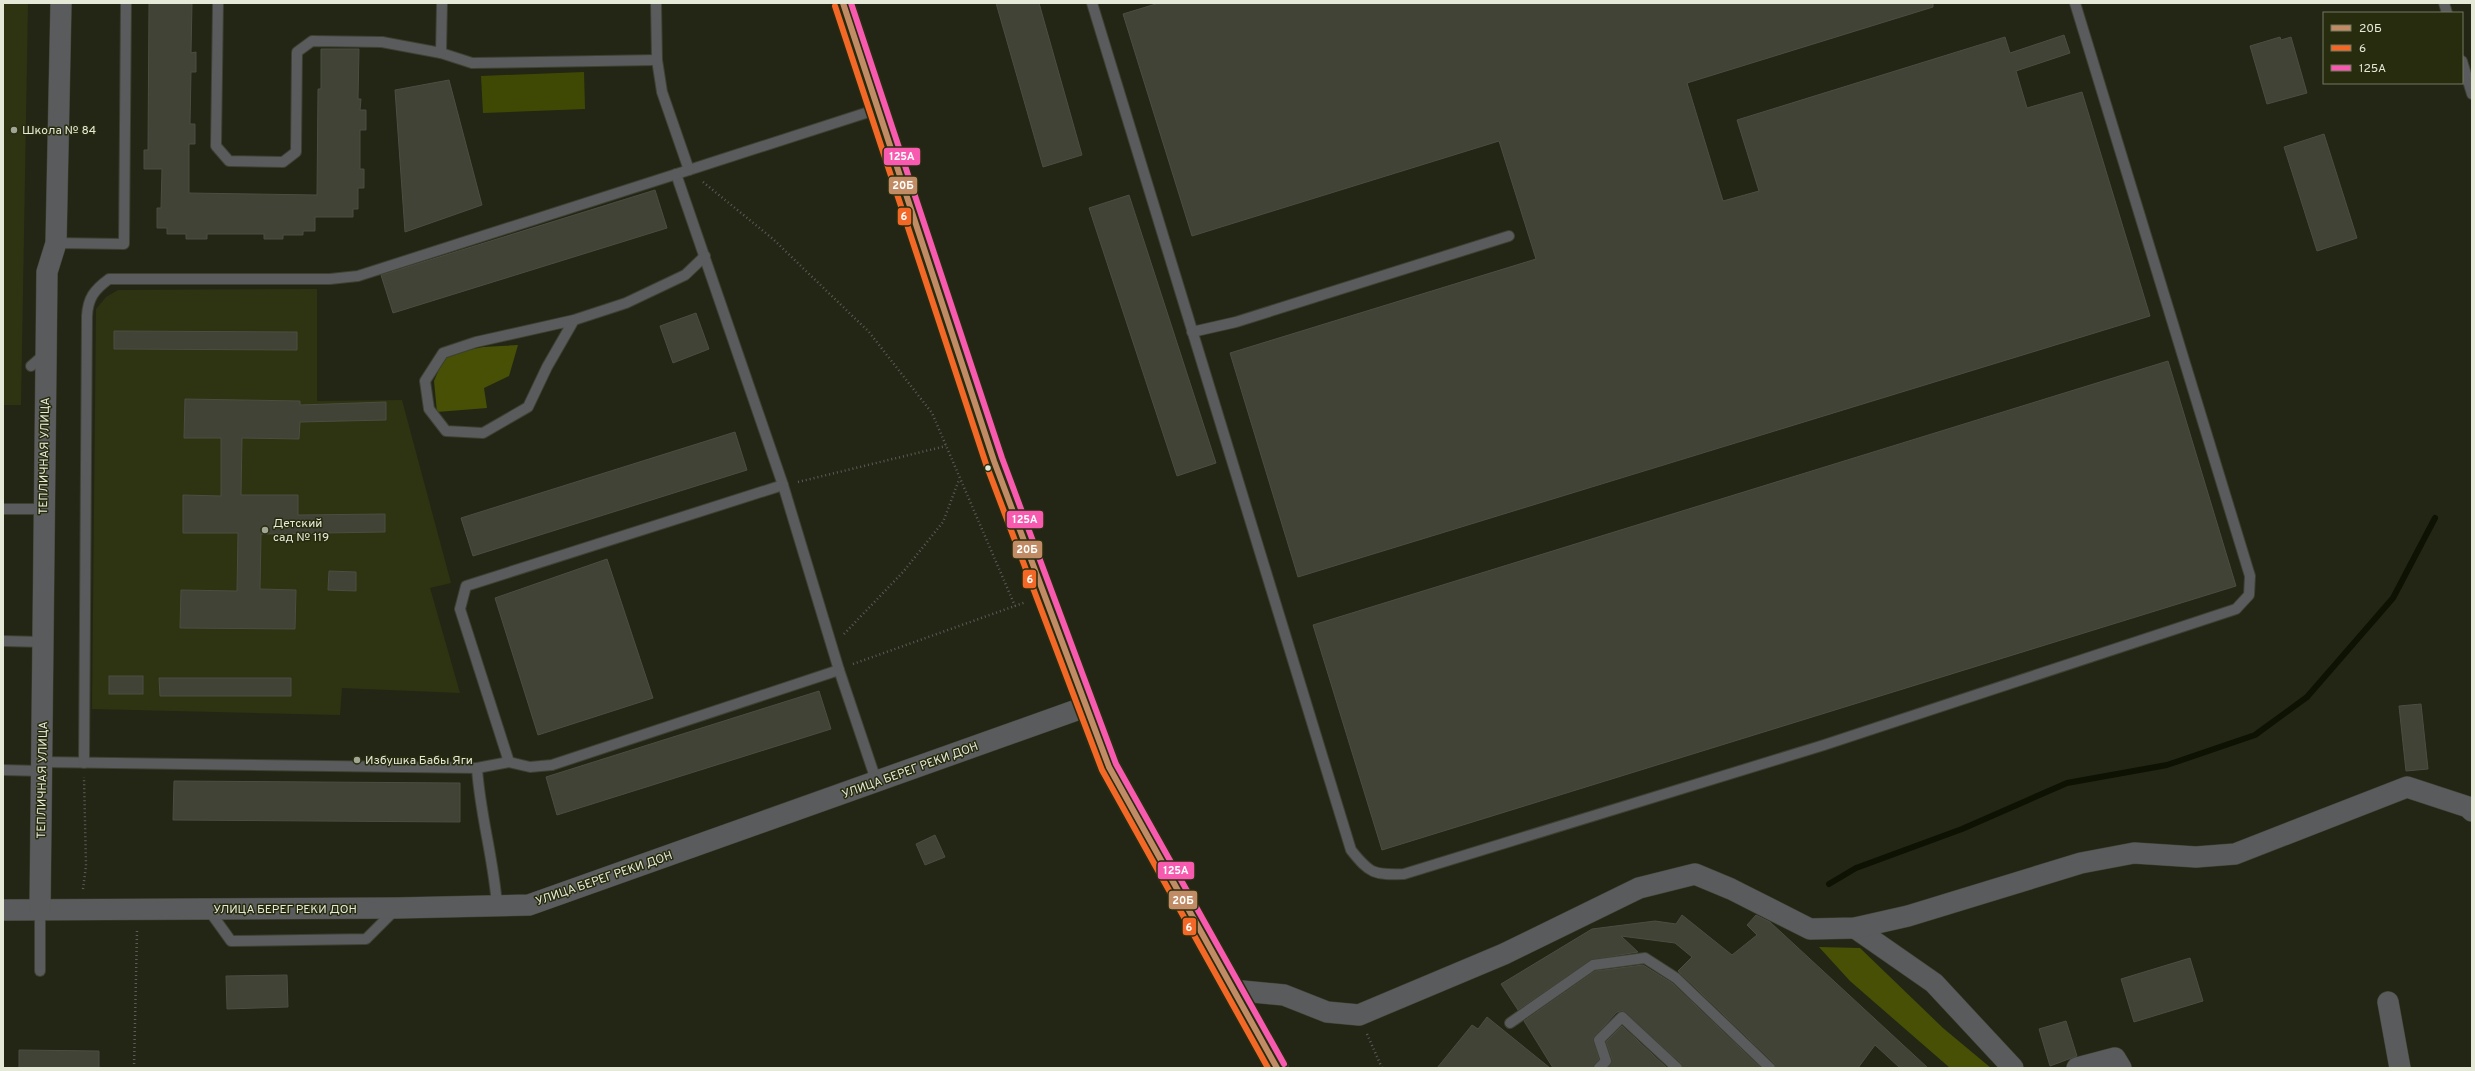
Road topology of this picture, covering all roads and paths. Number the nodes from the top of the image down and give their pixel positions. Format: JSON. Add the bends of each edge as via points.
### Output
{"nodes":[{"id":1,"x":61,"y":3,"type":"edge"},
{"id":2,"x":126,"y":3,"type":"edge"},
{"id":3,"x":218,"y":3,"type":"edge"},
{"id":4,"x":442,"y":3,"type":"edge"},
{"id":5,"x":656,"y":3,"type":"edge"},
{"id":6,"x":843,"y":3,"type":"edge"},
{"id":7,"x":1092,"y":3,"type":"edge"},
{"id":8,"x":2075,"y":3,"type":"edge"},
{"id":9,"x":441,"y":53,"type":"junction"},
{"id":10,"x":657,"y":60,"type":"junction"},
{"id":11,"x":2463,"y":64,"type":"edge"},
{"id":12,"x":2472,"y":94,"type":"edge"},
{"id":13,"x":878,"y":109,"type":"junction"},
{"id":14,"x":689,"y":170,"type":"junction"},
{"id":15,"x":676,"y":174,"type":"junction"},
{"id":16,"x":1509,"y":236,"type":"dead end"},
{"id":17,"x":56,"y":243,"type":"junction"},
{"id":18,"x":705,"y":256,"type":"junction"},
{"id":19,"x":574,"y":320,"type":"junction"},
{"id":20,"x":1192,"y":332,"type":"junction"},
{"id":21,"x":946,"y":446,"type":"junction"},
{"id":22,"x":959,"y":479,"type":"junction"},
{"id":23,"x":783,"y":486,"type":"junction"},
{"id":24,"x":3,"y":509,"type":"edge"},
{"id":25,"x":43,"y":509,"type":"junction"},
{"id":26,"x":1045,"y":596,"type":"junction"},
{"id":27,"x":1015,"y":606,"type":"junction"},
{"id":28,"x":841,"y":637,"type":"dead end"},
{"id":29,"x":3,"y":642,"type":"edge"},
{"id":30,"x":43,"y":642,"type":"junction"},
{"id":31,"x":839,"y":670,"type":"junction"},
{"id":32,"x":1085,"y":707,"type":"junction"},
{"id":33,"x":509,"y":762,"type":"junction"},
{"id":34,"x":84,"y":763,"type":"junction"},
{"id":35,"x":42,"y":766,"type":"junction"},
{"id":36,"x":477,"y":768,"type":"junction"},
{"id":37,"x":3,"y":770,"type":"edge"},
{"id":38,"x":877,"y":783,"type":"junction"},
{"id":39,"x":2472,"y":811,"type":"edge"},
{"id":40,"x":497,"y":906,"type":"junction"},
{"id":41,"x":397,"y":908,"type":"junction"},
{"id":42,"x":3,"y":910,"type":"edge"},
{"id":43,"x":40,"y":910,"type":"junction"},
{"id":44,"x":81,"y":910,"type":"junction"},
{"id":45,"x":137,"y":910,"type":"junction"},
{"id":46,"x":208,"y":910,"type":"junction"},
{"id":47,"x":1855,"y":928,"type":"junction"},
{"id":48,"x":40,"y":971,"type":"dead end"},
{"id":49,"x":1232,"y":990,"type":"junction"},
{"id":50,"x":2388,"y":1002,"type":"dead end"},
{"id":51,"x":1359,"y":1015,"type":"junction"},
{"id":52,"x":1510,"y":1023,"type":"dead end"},
{"id":53,"x":134,"y":1068,"type":"edge"},
{"id":54,"x":1278,"y":1068,"type":"edge"},
{"id":55,"x":1382,"y":1068,"type":"edge"},
{"id":56,"x":1599,"y":1068,"type":"edge"},
{"id":57,"x":1677,"y":1068,"type":"edge"},
{"id":58,"x":1770,"y":1068,"type":"edge"},
{"id":59,"x":2013,"y":1068,"type":"edge"},
{"id":60,"x":2077,"y":1068,"type":"edge"},
{"id":61,"x":2121,"y":1068,"type":"edge"},
{"id":62,"x":2400,"y":1068,"type":"edge"}],
"edges":[{"from":1,"to":17,"type":"street","name":"ТЕПЛИЧНАЯ УЛИЦА"},
{"from":2,"to":17,"type":"lane","via":[[124,244]]},
{"from":3,"to":9,"type":"lane","via":[[216,146],[228,161],[283,162],[296,152],[297,52],[312,41],[382,42]]},
{"from":4,"to":9,"type":"lane"},
{"from":5,"to":10,"type":"lane"},
{"from":6,"to":13,"type":"street"},
{"from":7,"to":20,"type":"lane"},
{"from":8,"to":20,"type":"lane","via":[[2250,576],[2249,594],[2236,609],[1816,748],[1404,874],[1380,875],[1363,866],[1352,850]]},
{"from":9,"to":10,"type":"lane","via":[[472,63]]},
{"from":10,"to":14,"type":"lane","via":[[662,92]]},
{"from":11,"to":12,"type":"lane"},
{"from":13,"to":14,"type":"lane"},
{"from":13,"to":26,"type":"street","via":[[994,461]]},
{"from":14,"to":15,"type":"lane"},
{"from":14,"to":21,"type":"path","via":[[773,239],[869,332],[932,413]]},
{"from":15,"to":18,"type":"lane"},
{"from":15,"to":34,"type":"lane","via":[[358,276],[330,279],[109,279],[95,290],[88,302],[87,316]]},
{"from":16,"to":20,"type":"lane","via":[[1236,322]]},
{"from":17,"to":25,"type":"street","name":"ТЕПЛИЧНАЯ УЛИЦА","via":[[47,272],[38,360]]},
{"from":18,"to":19,"type":"lane","via":[[685,275],[626,303]]},
{"from":18,"to":23,"type":"lane"},
{"from":19,"to":19,"type":"lane","via":[[443,352],[425,381],[429,409],[446,431],[483,433],[528,407]]},
{"from":21,"to":22,"type":"path"},
{"from":21,"to":23,"type":"path"},
{"from":22,"to":27,"type":"path"},
{"from":22,"to":28,"type":"path","via":[[943,522],[903,572]]},
{"from":23,"to":31,"type":"lane"},
{"from":23,"to":33,"type":"lane","via":[[466,586],[460,609]]},
{"from":24,"to":25,"type":"lane"},
{"from":25,"to":30,"type":"street","name":"ТЕПЛИЧНАЯ УЛИЦА"},
{"from":26,"to":27,"type":"path"},
{"from":26,"to":32,"type":"street"},
{"from":27,"to":31,"type":"path"},
{"from":29,"to":30,"type":"lane"},
{"from":30,"to":35,"type":"street","name":"ТЕПЛИЧНАЯ УЛИЦА"},
{"from":31,"to":33,"type":"lane","via":[[552,765],[530,768]]},
{"from":31,"to":38,"type":"lane"},
{"from":32,"to":38,"type":"street","name":"УЛИЦА БЕРЕГ РЕКИ ДОН"},
{"from":32,"to":49,"type":"street","via":[[1109,767]]},
{"from":33,"to":36,"type":"lane"},
{"from":34,"to":35,"type":"lane"},
{"from":34,"to":36,"type":"lane"},
{"from":34,"to":44,"type":"path","via":[[86,866]]},
{"from":35,"to":37,"type":"lane"},
{"from":35,"to":43,"type":"street","name":"ТЕПЛИЧНАЯ УЛИЦА"},
{"from":36,"to":40,"type":"lane","via":[[478,791],[494,869]]},
{"from":38,"to":40,"type":"street","name":"УЛИЦА БЕРЕГ РЕКИ ДОН","via":[[529,905]]},
{"from":39,"to":47,"type":"street","via":[[2468,807],[2407,787],[2235,854],[2196,857],[2134,853],[2081,863],[1908,916]]},
{"from":40,"to":41,"type":"street","name":"УЛИЦА БЕРЕГ РЕКИ ДОН"},
{"from":41,"to":46,"type":"street","name":"УЛИЦА БЕРЕГ РЕКИ ДОН"},
{"from":41,"to":46,"type":"lane","via":[[366,939],[231,941]]},
{"from":42,"to":43,"type":"street","name":"УЛИЦА БЕРЕГ РЕКИ ДОН"},
{"from":43,"to":44,"type":"street","name":"УЛИЦА БЕРЕГ РЕКИ ДОН"},
{"from":43,"to":48,"type":"lane"},
{"from":44,"to":45,"type":"street","name":"УЛИЦА БЕРЕГ РЕКИ ДОН"},
{"from":45,"to":46,"type":"street","name":"УЛИЦА БЕРЕГ РЕКИ ДОН"},
{"from":45,"to":53,"type":"path"},
{"from":47,"to":51,"type":"street","via":[[1810,929],[1731,889],[1695,874],[1639,888],[1504,954]]},
{"from":47,"to":59,"type":"street","via":[[1934,983]]},
{"from":49,"to":51,"type":"street","via":[[1284,995],[1327,1012]]},
{"from":49,"to":54,"type":"street"},
{"from":50,"to":62,"type":"street"},
{"from":51,"to":55,"type":"path"},
{"from":52,"to":58,"type":"lane","via":[[1593,965],[1645,958],[1676,978]]},
{"from":56,"to":57,"type":"lane","via":[[1606,1061],[1599,1040],[1622,1017]]},
{"from":60,"to":61,"type":"street","via":[[2115,1058]]}]}
